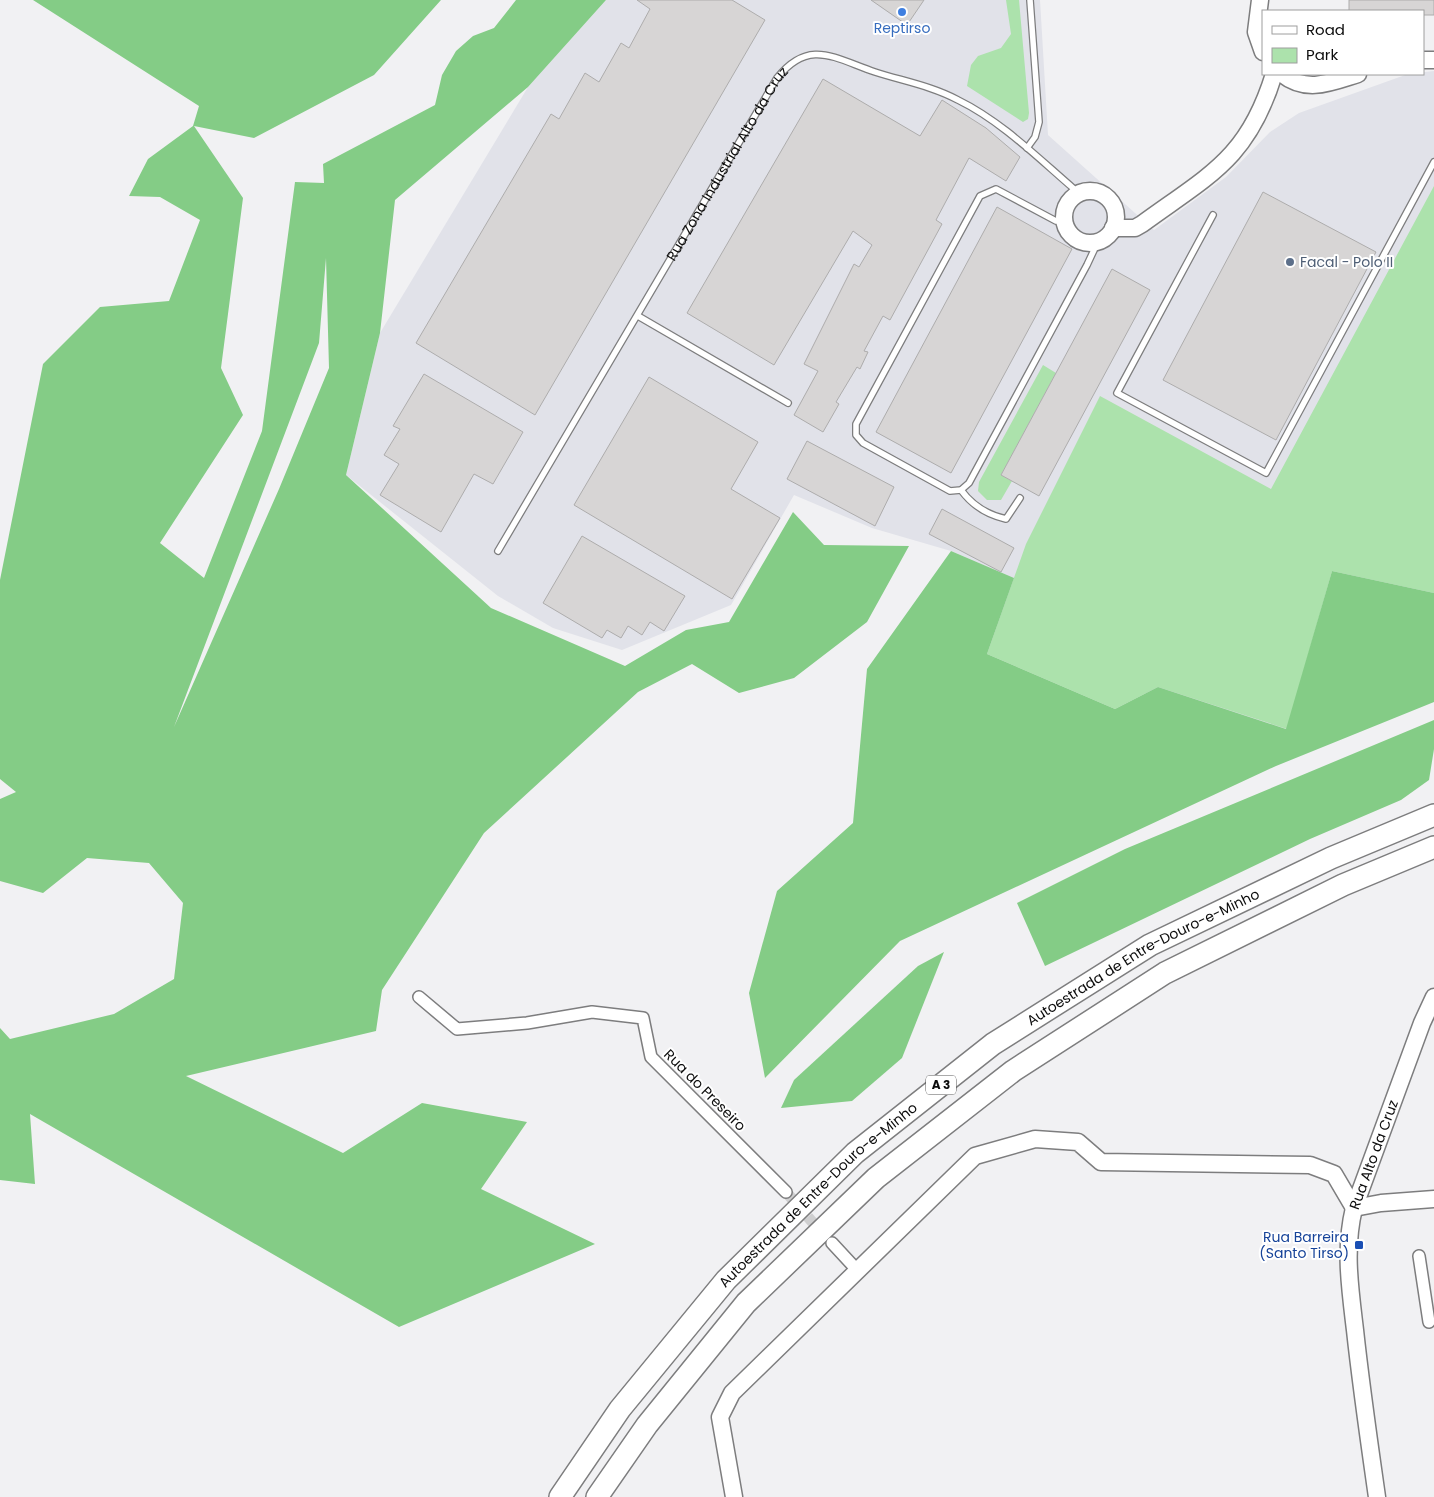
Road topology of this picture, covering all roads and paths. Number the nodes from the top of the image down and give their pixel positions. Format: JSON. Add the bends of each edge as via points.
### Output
{"nodes":[{"id":1,"x":1030,"y":0,"type":"edge"},
{"id":2,"x":1260,"y":0,"type":"edge"},
{"id":3,"x":1262,"y":49,"type":"edge"},
{"id":4,"x":1274,"y":75,"type":"edge"},
{"id":5,"x":1284,"y":75,"type":"edge"},
{"id":6,"x":1355,"y":75,"type":"edge"},
{"id":7,"x":1026,"y":148,"type":"junction"},
{"id":8,"x":1434,"y":162,"type":"edge"},
{"id":9,"x":1077,"y":195,"type":"junction"},
{"id":10,"x":1213,"y":216,"type":"dead end"},
{"id":11,"x":1064,"y":221,"type":"junction"},
{"id":12,"x":1113,"y":228,"type":"junction"},
{"id":13,"x":1095,"y":243,"type":"junction"},
{"id":14,"x":638,"y":316,"type":"junction"},
{"id":15,"x":788,"y":403,"type":"dead end"},
{"id":16,"x":961,"y":490,"type":"junction"},
{"id":17,"x":1020,"y":498,"type":"dead end"},
{"id":18,"x":498,"y":551,"type":"dead end"},
{"id":19,"x":1434,"y":814,"type":"edge"},
{"id":20,"x":1434,"y":847,"type":"edge"},
{"id":21,"x":419,"y":997,"type":"dead end"},
{"id":22,"x":1434,"y":997,"type":"edge"},
{"id":23,"x":786,"y":1192,"type":"tunnel mouth"},
{"id":24,"x":1434,"y":1199,"type":"edge"},
{"id":25,"x":1354,"y":1208,"type":"junction"},
{"id":26,"x":832,"y":1244,"type":"tunnel mouth"},
{"id":27,"x":1419,"y":1256,"type":"dead end"},
{"id":28,"x":857,"y":1270,"type":"junction"},
{"id":29,"x":1428,"y":1275,"type":"edge"},
{"id":30,"x":1429,"y":1322,"type":"dead end"},
{"id":31,"x":560,"y":1497,"type":"edge"},
{"id":32,"x":597,"y":1497,"type":"edge"},
{"id":33,"x":734,"y":1497,"type":"edge"},
{"id":34,"x":1377,"y":1497,"type":"edge"}],
"edges":[{"from":1,"to":7,"type":"lane","via":[[1039,122],[1036,137]]},
{"from":2,"to":3,"type":"street","via":[[1256,32]]},
{"from":4,"to":12,"type":"street","via":[[1265,105],[1253,128],[1225,163],[1142,224],[1135,228]]},
{"from":5,"to":6,"type":"street","via":[[1300,83],[1318,86]]},
{"from":7,"to":9,"type":"lane","name":"Rua Zona Industrial Alto da Cruz"},
{"from":7,"to":14,"type":"lane","name":"Rua Zona Industrial Alto da Cruz","via":[[969,105],[945,94],[822,54],[796,58],[777,78]]},
{"from":8,"to":10,"type":"lane","via":[[1266,473],[1117,392]]},
{"from":9,"to":11,"type":"street","via":[[1068,202]]},
{"from":9,"to":12,"type":"street","via":[[1088,191],[1105,196],[1115,211]]},
{"from":11,"to":13,"type":"street","via":[[1075,239]]},
{"from":11,"to":16,"type":"lane","via":[[1056,221],[996,189],[980,196],[856,424],[856,435],[863,443],[950,491]]},
{"from":12,"to":13,"type":"street","via":[[1108,236]]},
{"from":13,"to":16,"type":"lane","via":[[1087,265],[969,483]]},
{"from":14,"to":15,"type":"lane"},
{"from":14,"to":18,"type":"lane","name":"Rua Zona Industrial Alto da Cruz"},
{"from":16,"to":17,"type":"lane","via":[[969,501],[996,517],[1006,519]]},
{"from":19,"to":31,"type":"highway","name":"Autoestrada de Entre-Douro-e-Minho","number":"A 3","via":[[1331,858],[1150,945],[986,1050],[855,1153],[726,1280],[620,1408]]},
{"from":20,"to":32,"type":"highway","name":"Autoestrada de Entre-Douro-e-Minho","number":"A 3","via":[[1343,885],[1166,973],[1013,1071],[876,1178],[746,1303],[647,1425]]},
{"from":21,"to":23,"type":"street","name":"Rua do Preseiro","via":[[457,1029],[527,1023],[592,1012],[643,1018],[651,1056]]},
{"from":22,"to":25,"type":"street","name":"Rua Alto da Cruz"},
{"from":24,"to":25,"type":"street"},
{"from":25,"to":28,"type":"street","via":[[1334,1174],[1310,1165],[1101,1162],[1078,1142],[1036,1138],[975,1156]]},
{"from":25,"to":34,"type":"street","name":"Rua Alto da Cruz","via":[[1347,1255]]},
{"from":26,"to":28,"type":"street"},
{"from":27,"to":29,"type":"street"},
{"from":28,"to":33,"type":"street","via":[[732,1394],[720,1417]]},
{"from":29,"to":30,"type":"street"}]}
